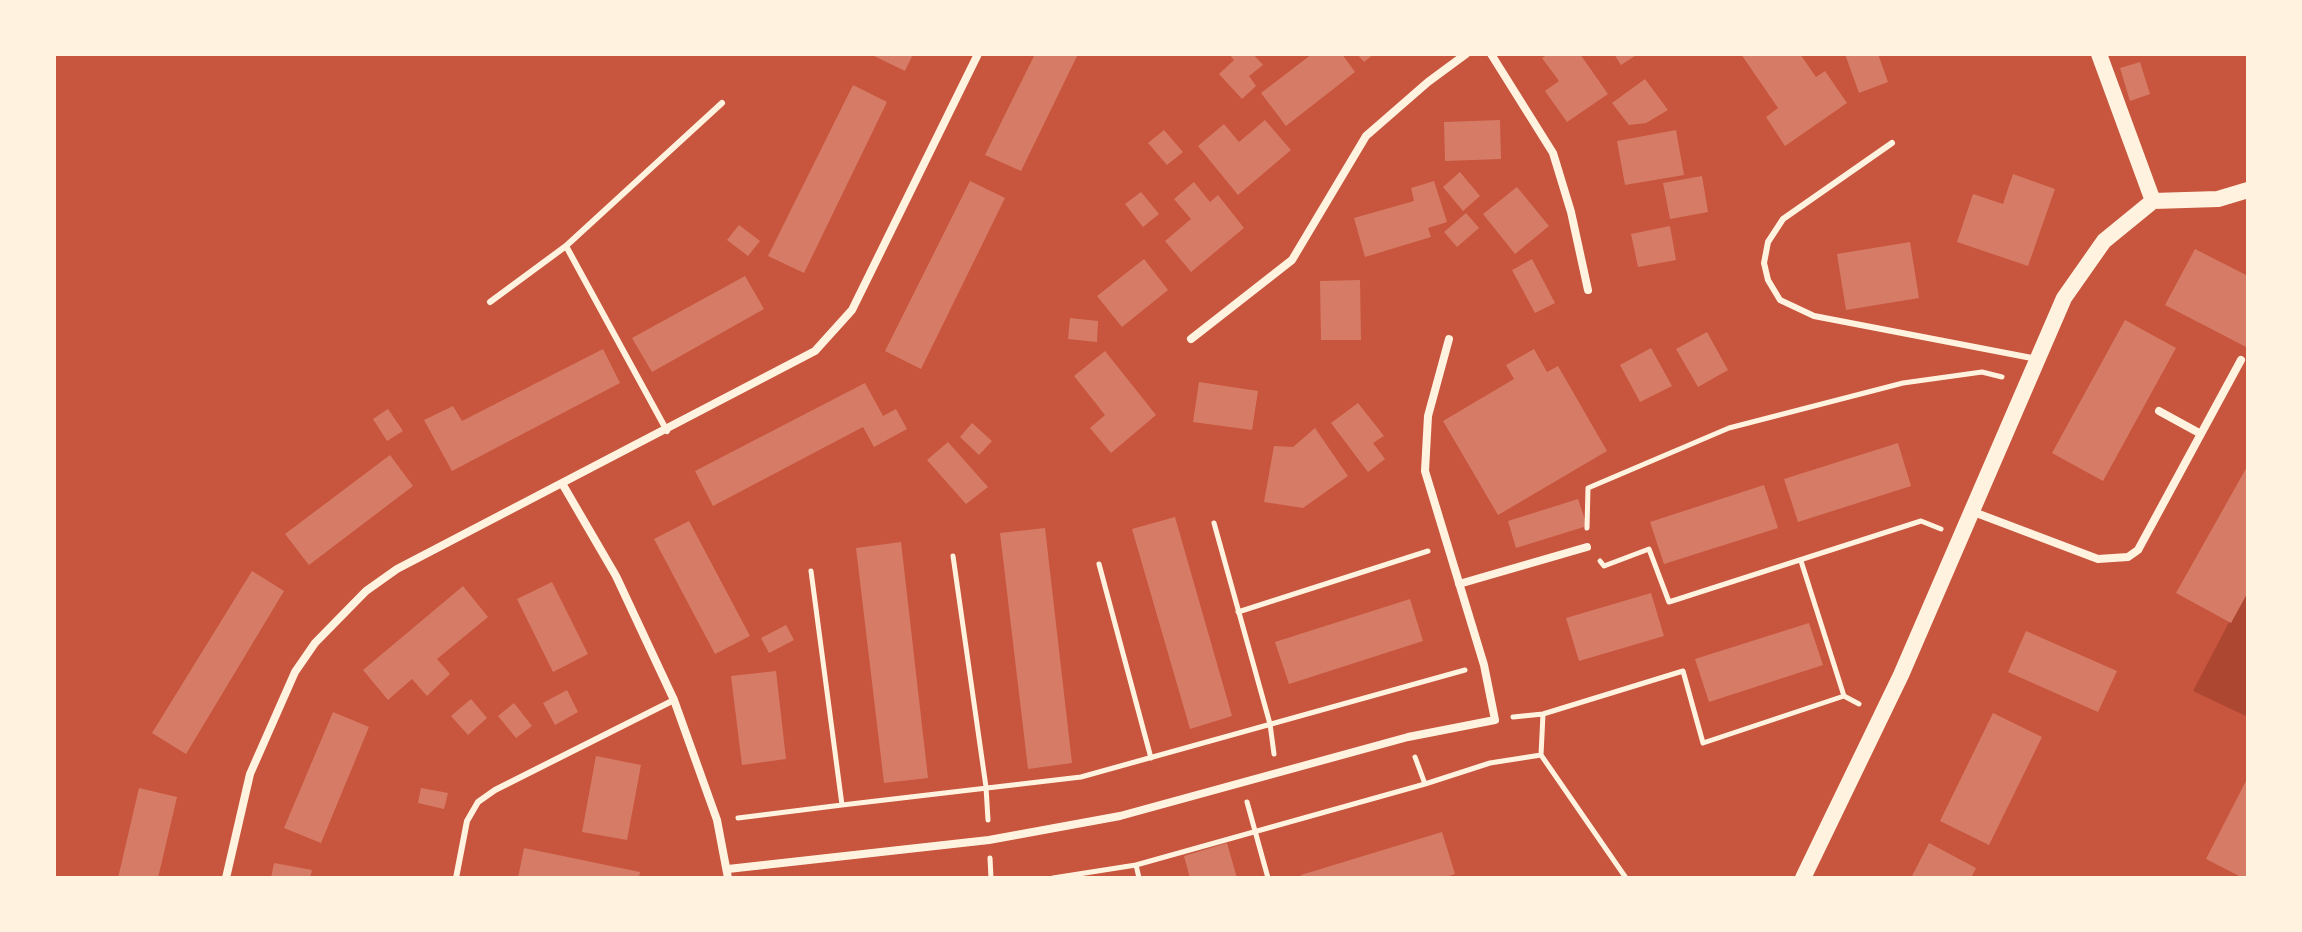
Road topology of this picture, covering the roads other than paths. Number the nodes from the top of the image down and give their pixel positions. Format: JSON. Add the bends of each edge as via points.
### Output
{"nodes":[{"id":1,"x":978,"y":54,"type":"edge"},
{"id":2,"x":1466,"y":54,"type":"edge"},
{"id":3,"x":1491,"y":54,"type":"edge"},
{"id":4,"x":2099,"y":54,"type":"edge"},
{"id":5,"x":722,"y":103,"type":"dead end"},
{"id":6,"x":1892,"y":143,"type":"dead end"},
{"id":7,"x":2248,"y":190,"type":"edge"},
{"id":8,"x":2153,"y":201,"type":"junction"},
{"id":9,"x":566,"y":246,"type":"junction"},
{"id":10,"x":1588,"y":290,"type":"dead end"},
{"id":11,"x":490,"y":302,"type":"dead end"},
{"id":12,"x":1191,"y":339,"type":"dead end"},
{"id":13,"x":1449,"y":339,"type":"dead end"},
{"id":14,"x":2037,"y":359,"type":"junction"},
{"id":15,"x":2241,"y":360,"type":"dead end"},
{"id":16,"x":2159,"y":411,"type":"dead end"},
{"id":17,"x":667,"y":431,"type":"junction"},
{"id":18,"x":2201,"y":434,"type":"junction"},
{"id":19,"x":563,"y":485,"type":"junction"},
{"id":20,"x":1971,"y":511,"type":"junction"},
{"id":21,"x":1587,"y":547,"type":"road end"},
{"id":22,"x":1459,"y":584,"type":"junction"},
{"id":23,"x":674,"y":700,"type":"junction"},
{"id":24,"x":728,"y":874,"type":"edge"},
{"id":25,"x":226,"y":878,"type":"edge"},
{"id":26,"x":456,"y":878,"type":"edge"},
{"id":27,"x":1803,"y":878,"type":"edge"}],
"edges":[{"from":1,"to":17,"type":"street","via":[[852,310],[815,351]]},
{"from":2,"to":12,"type":"street","via":[[1366,136],[1292,260]]},
{"from":3,"to":10,"type":"street","via":[[1553,153]]},
{"from":4,"to":8,"type":"main road"},
{"from":5,"to":9,"type":"lane"},
{"from":6,"to":14,"type":"lane","via":[[1783,219],[1768,242],[1764,263],[1780,300],[1814,316]]},
{"from":7,"to":8,"type":"main road","via":[[2218,199]]},
{"from":8,"to":14,"type":"main road","via":[[2104,241],[2064,298]]},
{"from":9,"to":11,"type":"lane"},
{"from":9,"to":17,"type":"lane"},
{"from":13,"to":22,"type":"street","via":[[1428,416],[1425,471]]},
{"from":14,"to":20,"type":"main road"},
{"from":15,"to":18,"type":"street"},
{"from":16,"to":18,"type":"street"},
{"from":17,"to":19,"type":"street"},
{"from":18,"to":20,"type":"street","via":[[2138,550],[2128,557],[2098,559]]},
{"from":19,"to":23,"type":"street","via":[[616,576]]},
{"from":19,"to":25,"type":"street","via":[[397,569],[366,591],[315,643],[295,672],[250,774]]},
{"from":20,"to":27,"type":"main road","via":[[1901,675]]},
{"from":21,"to":22,"type":"street"},
{"from":22,"to":24,"type":"street","via":[[1495,720],[1408,737],[1120,816],[989,840]]},
{"from":23,"to":24,"type":"street","via":[[717,820]]},
{"from":23,"to":26,"type":"lane","via":[[478,802],[467,821]]}]}
